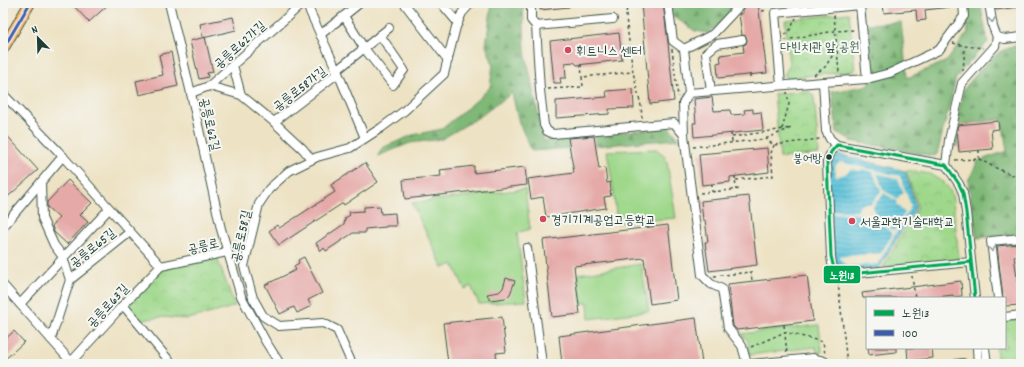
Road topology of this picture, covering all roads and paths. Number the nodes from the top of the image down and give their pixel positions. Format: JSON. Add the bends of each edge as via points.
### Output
{"nodes":[{"id":1,"x":30,"y":3,"type":"edge"},
{"id":2,"x":169,"y":3,"type":"edge"},
{"id":3,"x":304,"y":3,"type":"edge"},
{"id":4,"x":360,"y":3,"type":"edge"},
{"id":5,"x":404,"y":3,"type":"edge"},
{"id":6,"x":441,"y":3,"type":"edge"},
{"id":7,"x":471,"y":3,"type":"edge"},
{"id":8,"x":531,"y":3,"type":"edge"},
{"id":9,"x":627,"y":3,"type":"edge"},
{"id":10,"x":668,"y":3,"type":"edge"},
{"id":11,"x":742,"y":3,"type":"edge"},
{"id":12,"x":964,"y":3,"type":"edge"},
{"id":13,"x":989,"y":3,"type":"edge"},
{"id":14,"x":833,"y":8,"type":"junction"},
{"id":15,"x":797,"y":11,"type":"junction"},
{"id":16,"x":344,"y":16,"type":"junction"},
{"id":17,"x":613,"y":20,"type":"dead end"},
{"id":18,"x":458,"y":23,"type":"junction"},
{"id":19,"x":536,"y":26,"type":"junction"},
{"id":20,"x":389,"y":28,"type":"dead end"},
{"id":21,"x":862,"y":30,"type":"junction"},
{"id":22,"x":836,"y":31,"type":"junction"},
{"id":23,"x":320,"y":35,"type":"junction"},
{"id":24,"x":380,"y":35,"type":"junction"},
{"id":25,"x":997,"y":37,"type":"junction"},
{"id":26,"x":1021,"y":37,"type":"edge"},
{"id":27,"x":742,"y":40,"type":"dead end"},
{"id":28,"x":945,"y":41,"type":"junction"},
{"id":29,"x":777,"y":42,"type":"junction"},
{"id":30,"x":672,"y":44,"type":"dead end"},
{"id":31,"x":965,"y":46,"type":"junction"},
{"id":32,"x":645,"y":47,"type":"dead end"},
{"id":33,"x":364,"y":48,"type":"junction"},
{"id":34,"x":837,"y":48,"type":"junction"},
{"id":35,"x":3,"y":49,"type":"edge"},
{"id":36,"x":630,"y":49,"type":"junction"},
{"id":37,"x":684,"y":49,"type":"junction"},
{"id":38,"x":988,"y":49,"type":"dead end"},
{"id":39,"x":448,"y":60,"type":"junction"},
{"id":40,"x":581,"y":64,"type":"dead end"},
{"id":41,"x":233,"y":65,"type":"junction"},
{"id":42,"x":337,"y":72,"type":"junction"},
{"id":43,"x":633,"y":72,"type":"junction"},
{"id":44,"x":750,"y":74,"type":"dead end"},
{"id":45,"x":840,"y":75,"type":"dead end"},
{"id":46,"x":962,"y":75,"type":"dead end"},
{"id":47,"x":582,"y":77,"type":"junction"},
{"id":48,"x":811,"y":77,"type":"dead end"},
{"id":49,"x":867,"y":79,"type":"junction"},
{"id":50,"x":750,"y":82,"type":"dead end"},
{"id":51,"x":823,"y":82,"type":"junction"},
{"id":52,"x":209,"y":86,"type":"junction"},
{"id":53,"x":784,"y":86,"type":"junction"},
{"id":54,"x":540,"y":90,"type":"junction"},
{"id":55,"x":711,"y":91,"type":"junction"},
{"id":56,"x":191,"y":93,"type":"junction"},
{"id":57,"x":689,"y":93,"type":"junction"},
{"id":58,"x":3,"y":94,"type":"edge"},
{"id":59,"x":241,"y":95,"type":"junction"},
{"id":60,"x":678,"y":99,"type":"dead end"},
{"id":61,"x":274,"y":122,"type":"junction"},
{"id":62,"x":643,"y":126,"type":"junction"},
{"id":63,"x":782,"y":130,"type":"junction"},
{"id":64,"x":731,"y":133,"type":"dead end"},
{"id":65,"x":684,"y":135,"type":"junction"},
{"id":66,"x":732,"y":137,"type":"junction"},
{"id":67,"x":366,"y":138,"type":"junction"},
{"id":68,"x":765,"y":139,"type":"junction"},
{"id":69,"x":820,"y":139,"type":"dead end"},
{"id":70,"x":732,"y":142,"type":"junction"},
{"id":71,"x":774,"y":145,"type":"junction"},
{"id":72,"x":837,"y":145,"type":"junction"},
{"id":73,"x":686,"y":147,"type":"junction"},
{"id":74,"x":979,"y":150,"type":"dead end"},
{"id":75,"x":767,"y":153,"type":"dead end"},
{"id":76,"x":771,"y":153,"type":"junction"},
{"id":77,"x":63,"y":156,"type":"junction"},
{"id":78,"x":311,"y":159,"type":"junction"},
{"id":79,"x":979,"y":159,"type":"junction"},
{"id":80,"x":953,"y":160,"type":"dead end"},
{"id":81,"x":946,"y":165,"type":"junction"},
{"id":82,"x":735,"y":176,"type":"dead end"},
{"id":83,"x":1021,"y":177,"type":"edge"},
{"id":84,"x":736,"y":180,"type":"junction"},
{"id":85,"x":41,"y":182,"type":"junction"},
{"id":86,"x":712,"y":184,"type":"dead end"},
{"id":87,"x":742,"y":189,"type":"dead end"},
{"id":88,"x":736,"y":190,"type":"junction"},
{"id":89,"x":712,"y":192,"type":"junction"},
{"id":90,"x":692,"y":194,"type":"junction"},
{"id":91,"x":109,"y":209,"type":"junction"},
{"id":92,"x":3,"y":227,"type":"edge"},
{"id":93,"x":130,"y":232,"type":"junction"},
{"id":94,"x":1021,"y":238,"type":"edge"},
{"id":95,"x":527,"y":248,"type":"dead end"},
{"id":96,"x":227,"y":252,"type":"junction"},
{"id":97,"x":64,"y":257,"type":"junction"},
{"id":98,"x":971,"y":262,"type":"junction"},
{"id":99,"x":161,"y":266,"type":"junction"},
{"id":100,"x":912,"y":273,"type":"dead end"},
{"id":101,"x":704,"y":278,"type":"junction"},
{"id":102,"x":70,"y":280,"type":"junction"},
{"id":103,"x":752,"y":281,"type":"dead end"},
{"id":104,"x":838,"y":284,"type":"dead end"},
{"id":105,"x":3,"y":285,"type":"edge"},
{"id":106,"x":915,"y":297,"type":"edge"},
{"id":107,"x":975,"y":297,"type":"edge"},
{"id":108,"x":998,"y":297,"type":"edge"},
{"id":109,"x":20,"y":304,"type":"junction"},
{"id":110,"x":122,"y":305,"type":"junction"},
{"id":111,"x":1021,"y":315,"type":"edge"},
{"id":112,"x":1006,"y":317,"type":"edge"},
{"id":113,"x":784,"y":325,"type":"dead end"},
{"id":114,"x":785,"y":332,"type":"junction"},
{"id":115,"x":51,"y":339,"type":"junction"},
{"id":116,"x":977,"y":349,"type":"edge"},
{"id":117,"x":985,"y":349,"type":"edge"},
{"id":118,"x":743,"y":350,"type":"junction"},
{"id":119,"x":788,"y":360,"type":"junction"},
{"id":120,"x":919,"y":360,"type":"dead end"},
{"id":121,"x":72,"y":363,"type":"edge"},
{"id":122,"x":822,"y":363,"type":"edge"},
{"id":123,"x":172,"y":364,"type":"edge"},
{"id":124,"x":280,"y":364,"type":"edge"},
{"id":125,"x":352,"y":364,"type":"edge"},
{"id":126,"x":542,"y":364,"type":"edge"},
{"id":127,"x":747,"y":364,"type":"edge"},
{"id":128,"x":751,"y":364,"type":"edge"},
{"id":129,"x":847,"y":364,"type":"edge"},
{"id":130,"x":919,"y":364,"type":"edge"},
{"id":131,"x":978,"y":364,"type":"edge"},
{"id":132,"x":987,"y":364,"type":"edge"}],
"edges":[{"from":1,"to":35,"type":"main road"},
{"from":2,"to":56,"type":"street","name":"공릉로62길"},
{"from":3,"to":23,"type":"street"},
{"from":3,"to":41,"type":"street","name":"공릉로62가길"},
{"from":4,"to":16,"type":"street"},
{"from":5,"to":39,"type":"street"},
{"from":6,"to":18,"type":"street"},
{"from":7,"to":18,"type":"street","name":"공릉로58길","via":[[462,13]]},
{"from":8,"to":19,"type":"street","via":[[531,20]]},
{"from":9,"to":36,"type":"path"},
{"from":10,"to":37,"type":"street","via":[[673,41]]},
{"from":11,"to":37,"type":"street","via":[[713,34]]},
{"from":12,"to":28,"type":"street","via":[[964,16]]},
{"from":13,"to":25,"type":"street","one_way":true},
{"from":14,"to":15,"type":"street"},
{"from":14,"to":21,"type":"street","via":[[860,5]]},
{"from":14,"to":22,"type":"path"},
{"from":15,"to":29,"type":"path","via":[[790,30]]},
{"from":15,"to":29,"type":"street","via":[[775,13]]},
{"from":16,"to":23,"type":"street"},
{"from":16,"to":33,"type":"street"},
{"from":17,"to":19,"type":"street"},
{"from":18,"to":39,"type":"street","name":"공릉로58길"},
{"from":19,"to":54,"type":"street"},
{"from":20,"to":24,"type":"street","name":"공릉로58가길"},
{"from":21,"to":22,"type":"path"},
{"from":21,"to":49,"type":"street"},
{"from":22,"to":29,"type":"path"},
{"from":22,"to":34,"type":"path"},
{"from":23,"to":42,"type":"street"},
{"from":24,"to":33,"type":"street","name":"공릉로58가길"},
{"from":24,"to":33,"type":"street","via":[[404,70],[393,85]]},
{"from":25,"to":26,"type":"street"},
{"from":25,"to":81,"type":"street","via":[[995,46],[962,83]]},
{"from":27,"to":55,"type":"street","via":[[717,44],[706,52]]},
{"from":28,"to":31,"type":"path"},
{"from":28,"to":49,"type":"street","via":[[939,50],[890,74]]},
{"from":29,"to":53,"type":"street"},
{"from":30,"to":60,"type":"path"},
{"from":31,"to":38,"type":"path"},
{"from":31,"to":46,"type":"path"},
{"from":32,"to":36,"type":"path"},
{"from":33,"to":42,"type":"street","name":"공릉로58가길"},
{"from":34,"to":45,"type":"path"},
{"from":34,"to":48,"type":"path","via":[[825,67]]},
{"from":36,"to":43,"type":"path"},
{"from":37,"to":57,"type":"street"},
{"from":39,"to":67,"type":"street","name":"공릉로58길","via":[[444,74],[404,111]]},
{"from":40,"to":47,"type":"path"},
{"from":41,"to":52,"type":"street","name":"공릉로62가길"},
{"from":41,"to":59,"type":"street"},
{"from":42,"to":61,"type":"street","name":"공릉로58가길"},
{"from":42,"to":67,"type":"street"},
{"from":43,"to":47,"type":"path"},
{"from":43,"to":62,"type":"path"},
{"from":44,"to":50,"type":"path"},
{"from":47,"to":54,"type":"path","via":[[583,87]]},
{"from":49,"to":51,"type":"street"},
{"from":51,"to":53,"type":"street"},
{"from":51,"to":72,"type":"street","via":[[826,131]]},
{"from":52,"to":56,"type":"street","name":"공릉로62가길"},
{"from":52,"to":59,"type":"street","name":"공릉로62가길"},
{"from":53,"to":55,"type":"street"},
{"from":53,"to":63,"type":"path","via":[[789,104]]},
{"from":54,"to":62,"type":"street","via":[[544,125],[547,131],[553,134]]},
{"from":55,"to":57,"type":"street"},
{"from":56,"to":96,"type":"street","name":"공릉로62길"},
{"from":57,"to":65,"type":"street","via":[[683,103]]},
{"from":58,"to":77,"type":"street"},
{"from":59,"to":61,"type":"street","name":"공릉로58가길"},
{"from":61,"to":78,"type":"street","name":"공릉로58가길","via":[[303,148]]},
{"from":62,"to":65,"type":"street","via":[[674,123]]},
{"from":63,"to":66,"type":"path"},
{"from":63,"to":68,"type":"path","via":[[791,128]]},
{"from":64,"to":66,"type":"path"},
{"from":65,"to":73,"type":"street"},
{"from":66,"to":70,"type":"path"},
{"from":67,"to":78,"type":"street","name":"공릉로58길","via":[[350,148]]},
{"from":68,"to":70,"type":"path"},
{"from":68,"to":71,"type":"path"},
{"from":69,"to":71,"type":"path"},
{"from":70,"to":73,"type":"path"},
{"from":71,"to":76,"type":"path"},
{"from":72,"to":81,"type":"street"},
{"from":72,"to":98,"type":"street","via":[[827,162],[830,256],[835,272],[839,275]]},
{"from":73,"to":90,"type":"street"},
{"from":74,"to":79,"type":"path"},
{"from":75,"to":76,"type":"path"},
{"from":76,"to":84,"type":"path","via":[[773,176]]},
{"from":77,"to":85,"type":"street"},
{"from":77,"to":91,"type":"street"},
{"from":78,"to":125,"type":"street","name":"공릉로58길","via":[[289,172],[269,189],[259,204],[244,266],[253,298],[263,316],[279,326],[323,323],[337,330]]},
{"from":79,"to":80,"type":"path"},
{"from":79,"to":83,"type":"path"},
{"from":81,"to":98,"type":"street","via":[[960,184],[963,193]]},
{"from":82,"to":84,"type":"path"},
{"from":84,"to":88,"type":"path"},
{"from":85,"to":92,"type":"street"},
{"from":85,"to":97,"type":"street","via":[[42,218],[54,245]]},
{"from":86,"to":89,"type":"path"},
{"from":87,"to":88,"type":"path"},
{"from":88,"to":89,"type":"path"},
{"from":89,"to":90,"type":"path"},
{"from":90,"to":101,"type":"street"},
{"from":91,"to":93,"type":"street"},
{"from":91,"to":97,"type":"street"},
{"from":93,"to":99,"type":"street"},
{"from":93,"to":102,"type":"street","name":"공릉로65길"},
{"from":94,"to":108,"type":"street","one_way":true,"via":[[990,241]]},
{"from":95,"to":126,"type":"street"},
{"from":96,"to":99,"type":"street","name":"공릉로"},
{"from":96,"to":124,"type":"street","name":"공릉로","via":[[241,296]]},
{"from":97,"to":102,"type":"street","name":"공릉로65길"},
{"from":97,"to":109,"type":"street"},
{"from":98,"to":107,"type":"street"},
{"from":99,"to":110,"type":"street","name":"공릉로63길"},
{"from":100,"to":106,"type":"path"},
{"from":101,"to":103,"type":"path","via":[[751,272]]},
{"from":101,"to":118,"type":"street","via":[[722,289],[728,328]]},
{"from":102,"to":115,"type":"street","name":"공릉로65길"},
{"from":104,"to":129,"type":"path"},
{"from":105,"to":109,"type":"street"},
{"from":109,"to":115,"type":"street"},
{"from":110,"to":121,"type":"street","name":"공릉로63길"},
{"from":110,"to":123,"type":"street"},
{"from":111,"to":112,"type":"street"},
{"from":113,"to":114,"type":"path"},
{"from":114,"to":118,"type":"path"},
{"from":114,"to":119,"type":"path"},
{"from":114,"to":122,"type":"path","via":[[824,342]]},
{"from":115,"to":121,"type":"street"},
{"from":116,"to":131,"type":"street"},
{"from":117,"to":132,"type":"street"},
{"from":118,"to":127,"type":"street"},
{"from":119,"to":122,"type":"street","via":[[813,358]]},
{"from":119,"to":128,"type":"street"},
{"from":120,"to":130,"type":"path"}]}
